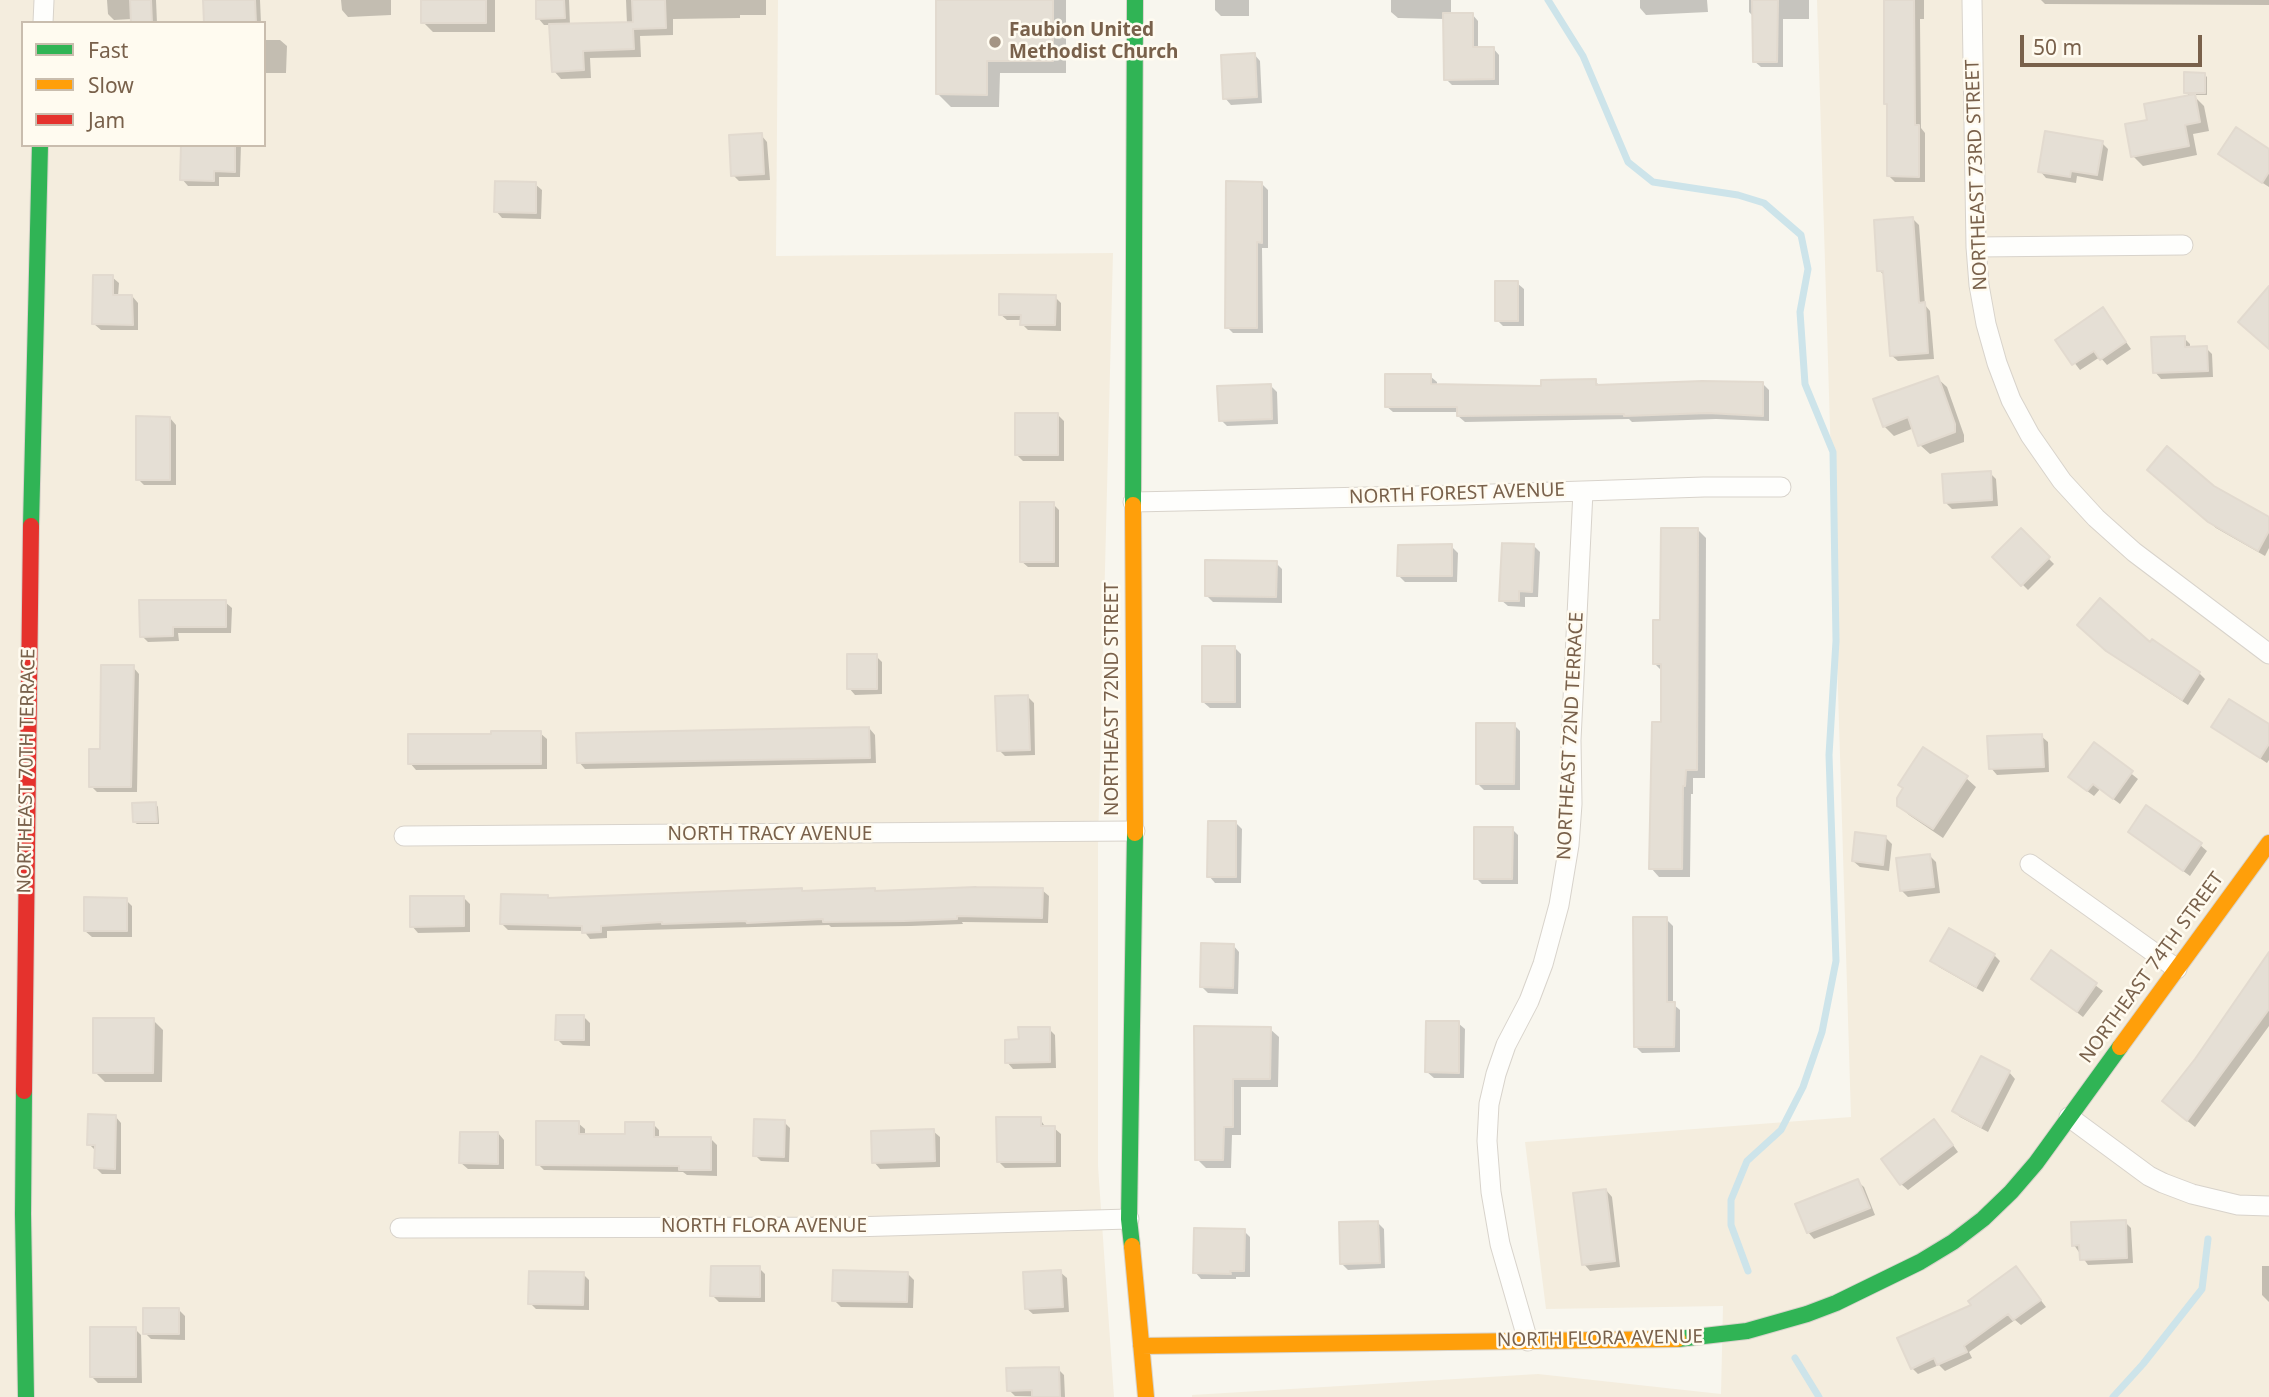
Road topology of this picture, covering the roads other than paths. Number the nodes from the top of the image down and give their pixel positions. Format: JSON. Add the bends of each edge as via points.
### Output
{"nodes":[{"id":1,"x":44,"y":0,"type":"edge"},
{"id":2,"x":1135,"y":0,"type":"edge"},
{"id":3,"x":1972,"y":0,"type":"edge"},
{"id":4,"x":43,"y":21,"type":"edge"},
{"id":5,"x":40,"y":147,"type":"edge"},
{"id":6,"x":2183,"y":245,"type":"dead end"},
{"id":7,"x":1976,"y":247,"type":"junction"},
{"id":8,"x":1782,"y":487,"type":"dead end"},
{"id":9,"x":1583,"y":491,"type":"junction"},
{"id":10,"x":1133,"y":502,"type":"junction"},
{"id":11,"x":2269,"y":654,"type":"edge"},
{"id":12,"x":1135,"y":831,"type":"junction"},
{"id":13,"x":404,"y":836,"type":"dead end"},
{"id":14,"x":2269,"y":843,"type":"edge"},
{"id":15,"x":2030,"y":864,"type":"dead end"},
{"id":16,"x":2177,"y":969,"type":"junction"},
{"id":17,"x":2069,"y":1117,"type":"junction"},
{"id":18,"x":2269,"y":1206,"type":"edge"},
{"id":19,"x":1129,"y":1219,"type":"junction"},
{"id":20,"x":400,"y":1228,"type":"dead end"},
{"id":21,"x":1528,"y":1341,"type":"junction"},
{"id":22,"x":1141,"y":1346,"type":"junction"},
{"id":23,"x":26,"y":1397,"type":"edge"},
{"id":24,"x":1146,"y":1397,"type":"edge"}],
"edges":[{"from":1,"to":4,"type":"street"},
{"from":2,"to":10,"type":"street","name":"NORTHEAST 72ND STREET"},
{"from":3,"to":7,"type":"street","name":"NORTHEAST 73RD STREET"},
{"from":5,"to":23,"type":"street","name":"NORTHEAST 70TH TERRACE","via":[[28,689],[23,1214]]},
{"from":6,"to":7,"type":"street"},
{"from":7,"to":11,"type":"street","name":"NORTHEAST 73RD STREET","via":[[1986,324],[1997,363],[2030,435],[2062,481],[2134,552]]},
{"from":8,"to":9,"type":"street","name":"NORTH FOREST AVENUE"},
{"from":9,"to":10,"type":"street","name":"NORTH FOREST AVENUE"},
{"from":9,"to":21,"type":"street","name":"NORTHEAST 72ND TERRACE","via":[[1569,845],[1544,964],[1506,1045],[1489,1104],[1491,1192],[1500,1244]]},
{"from":10,"to":12,"type":"street","name":"NORTHEAST 72ND STREET"},
{"from":12,"to":13,"type":"street","name":"NORTH TRACY AVENUE"},
{"from":12,"to":19,"type":"street","name":"NORTHEAST 72ND STREET"},
{"from":14,"to":16,"type":"street","name":"NORTHEAST 74TH STREET"},
{"from":15,"to":16,"type":"street"},
{"from":16,"to":17,"type":"street","name":"NORTHEAST 74TH STREET"},
{"from":17,"to":18,"type":"street","via":[[2162,1183],[2238,1205]]},
{"from":17,"to":21,"type":"street","name":"NORTH FLORA AVENUE","via":[[2028,1173],[1983,1219],[1920,1262],[1836,1303],[1777,1324],[1716,1336]]},
{"from":19,"to":20,"type":"street","name":"NORTH FLORA AVENUE","via":[[852,1227]]},
{"from":19,"to":22,"type":"street","name":"NORTHEAST 72ND STREET"},
{"from":21,"to":22,"type":"street","name":"NORTH FLORA AVENUE"},
{"from":22,"to":24,"type":"street","name":"NORTHEAST 72ND STREET"}]}
